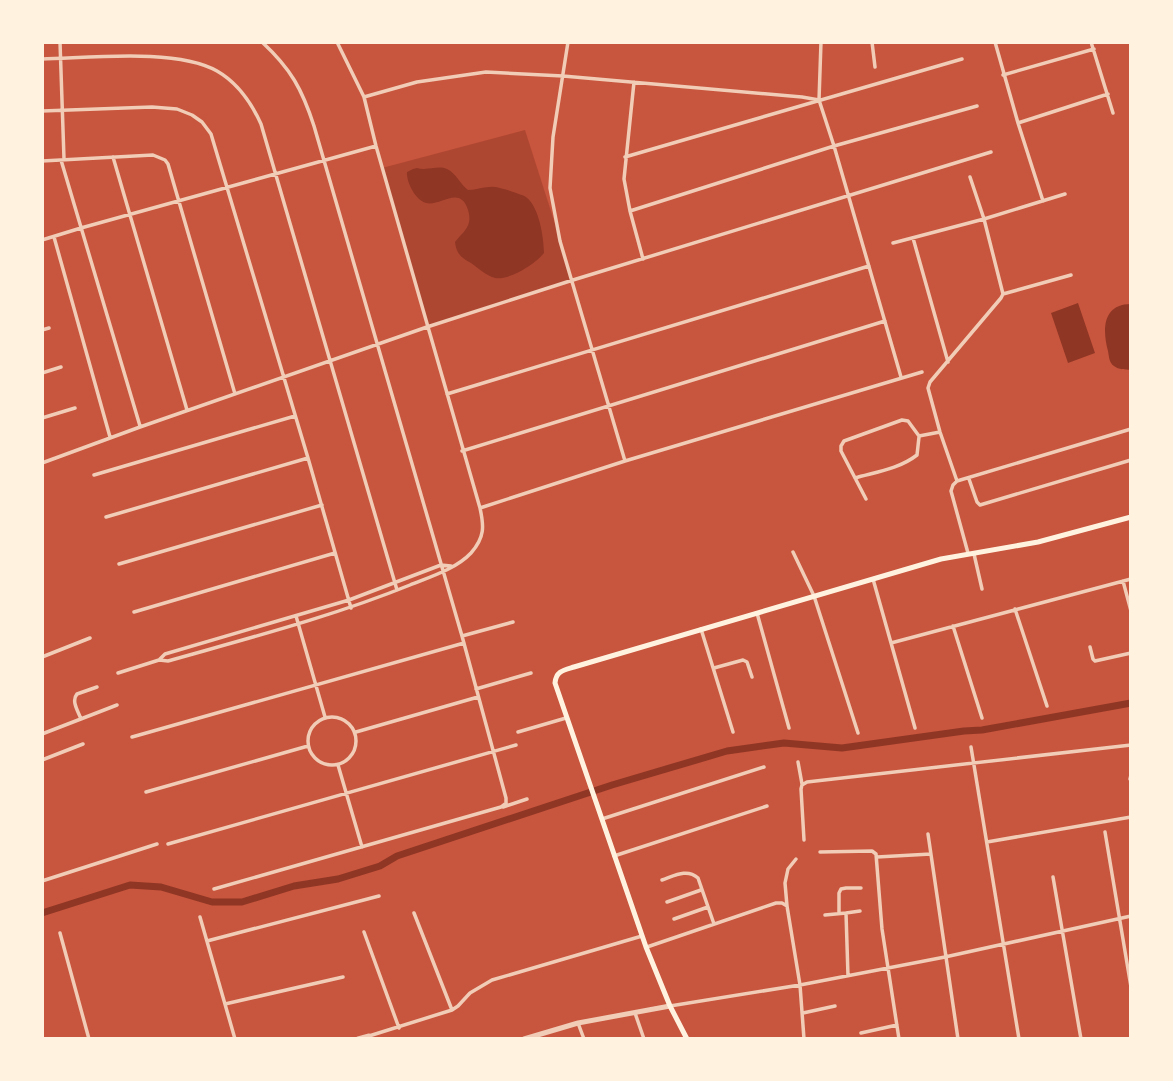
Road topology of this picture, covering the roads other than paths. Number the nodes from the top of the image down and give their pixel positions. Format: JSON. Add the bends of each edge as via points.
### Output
{"nodes":[{"id":1,"x":60,"y":42,"type":"edge"},
{"id":2,"x":262,"y":42,"type":"edge"},
{"id":3,"x":337,"y":42,"type":"edge"},
{"id":4,"x":568,"y":42,"type":"edge"},
{"id":5,"x":821,"y":42,"type":"edge"},
{"id":6,"x":872,"y":42,"type":"edge"},
{"id":7,"x":995,"y":42,"type":"edge"},
{"id":8,"x":1091,"y":42,"type":"edge"},
{"id":9,"x":1094,"y":49,"type":"junction"},
{"id":10,"x":962,"y":58,"type":"dead end"},
{"id":11,"x":61,"y":59,"type":"junction"},
{"id":12,"x":42,"y":60,"type":"edge"},
{"id":13,"x":875,"y":67,"type":"dead end"},
{"id":14,"x":1003,"y":75,"type":"junction"},
{"id":15,"x":564,"y":76,"type":"junction"},
{"id":16,"x":634,"y":82,"type":"junction"},
{"id":17,"x":1108,"y":94,"type":"junction"},
{"id":18,"x":363,"y":97,"type":"junction"},
{"id":19,"x":819,"y":100,"type":"junction"},
{"id":20,"x":977,"y":106,"type":"dead end"},
{"id":21,"x":62,"y":110,"type":"junction"},
{"id":22,"x":42,"y":111,"type":"edge"},
{"id":23,"x":1114,"y":113,"type":"dead end"},
{"id":24,"x":1018,"y":123,"type":"junction"},
{"id":25,"x":376,"y":146,"type":"junction"},
{"id":26,"x":834,"y":146,"type":"junction"},
{"id":27,"x":991,"y":152,"type":"dead end"},
{"id":28,"x":113,"y":157,"type":"junction"},
{"id":29,"x":625,"y":157,"type":"junction"},
{"id":30,"x":42,"y":160,"type":"edge"},
{"id":31,"x":62,"y":160,"type":"junction"},
{"id":32,"x":324,"y":160,"type":"junction"},
{"id":33,"x":275,"y":174,"type":"junction"},
{"id":34,"x":970,"y":177,"type":"dead end"},
{"id":35,"x":227,"y":187,"type":"junction"},
{"id":36,"x":1065,"y":194,"type":"dead end"},
{"id":37,"x":849,"y":197,"type":"junction"},
{"id":38,"x":1043,"y":201,"type":"junction"},
{"id":39,"x":179,"y":202,"type":"junction"},
{"id":40,"x":630,"y":211,"type":"junction"},
{"id":41,"x":131,"y":215,"type":"junction"},
{"id":42,"x":984,"y":219,"type":"junction"},
{"id":43,"x":81,"y":228,"type":"junction"},
{"id":44,"x":54,"y":237,"type":"junction"},
{"id":45,"x":913,"y":238,"type":"junction"},
{"id":46,"x":42,"y":240,"type":"edge"},
{"id":47,"x":893,"y":243,"type":"dead end"},
{"id":48,"x":643,"y":259,"type":"junction"},
{"id":49,"x":869,"y":266,"type":"junction"},
{"id":50,"x":1070,"y":275,"type":"dead end"},
{"id":51,"x":573,"y":280,"type":"junction"},
{"id":52,"x":1003,"y":294,"type":"junction"},
{"id":53,"x":885,"y":321,"type":"junction"},
{"id":54,"x":428,"y":327,"type":"junction"},
{"id":55,"x":49,"y":328,"type":"dead end"},
{"id":56,"x":42,"y":330,"type":"edge"},
{"id":57,"x":377,"y":343,"type":"junction"},
{"id":58,"x":592,"y":350,"type":"junction"},
{"id":59,"x":331,"y":360,"type":"junction"},
{"id":60,"x":948,"y":362,"type":"junction"},
{"id":61,"x":61,"y":368,"type":"dead end"},
{"id":62,"x":922,"y":372,"type":"dead end"},
{"id":63,"x":42,"y":373,"type":"edge"},
{"id":64,"x":284,"y":377,"type":"junction"},
{"id":65,"x":901,"y":377,"type":"junction"},
{"id":66,"x":235,"y":394,"type":"junction"},
{"id":67,"x":447,"y":394,"type":"junction"},
{"id":68,"x":608,"y":405,"type":"junction"},
{"id":69,"x":75,"y":408,"type":"dead end"},
{"id":70,"x":187,"y":410,"type":"junction"},
{"id":71,"x":295,"y":416,"type":"junction"},
{"id":72,"x":42,"y":418,"type":"edge"},
{"id":73,"x":140,"y":427,"type":"junction"},
{"id":74,"x":1131,"y":429,"type":"edge"},
{"id":75,"x":940,"y":432,"type":"junction"},
{"id":76,"x":919,"y":436,"type":"junction"},
{"id":77,"x":110,"y":437,"type":"junction"},
{"id":78,"x":462,"y":451,"type":"junction"},
{"id":79,"x":308,"y":458,"type":"junction"},
{"id":80,"x":1131,"y":460,"type":"edge"},
{"id":81,"x":625,"y":461,"type":"junction"},
{"id":82,"x":42,"y":463,"type":"edge"},
{"id":83,"x":94,"y":475,"type":"dead end"},
{"id":84,"x":855,"y":478,"type":"junction"},
{"id":85,"x":969,"y":478,"type":"junction"},
{"id":86,"x":957,"y":481,"type":"junction"},
{"id":87,"x":866,"y":499,"type":"dead end"},
{"id":88,"x":322,"y":505,"type":"junction"},
{"id":89,"x":480,"y":508,"type":"junction"},
{"id":90,"x":106,"y":517,"type":"dead end"},
{"id":91,"x":1131,"y":517,"type":"edge"},
{"id":92,"x":793,"y":552,"type":"dead end"},
{"id":93,"x":335,"y":553,"type":"junction"},
{"id":94,"x":970,"y":553,"type":"junction"},
{"id":95,"x":119,"y":564,"type":"dead end"},
{"id":96,"x":441,"y":565,"type":"junction"},
{"id":97,"x":452,"y":566,"type":"junction"},
{"id":98,"x":443,"y":572,"type":"junction"},
{"id":99,"x":873,"y":579,"type":"junction"},
{"id":100,"x":1131,"y":579,"type":"edge"},
{"id":101,"x":1124,"y":581,"type":"junction"},
{"id":102,"x":396,"y":583,"type":"junction"},
{"id":103,"x":982,"y":589,"type":"dead end"},
{"id":104,"x":398,"y":590,"type":"junction"},
{"id":105,"x":814,"y":596,"type":"junction"},
{"id":106,"x":349,"y":600,"type":"junction"},
{"id":107,"x":351,"y":608,"type":"junction"},
{"id":108,"x":1015,"y":609,"type":"junction"},
{"id":109,"x":1131,"y":611,"type":"edge"},
{"id":110,"x":134,"y":612,"type":"dead end"},
{"id":111,"x":757,"y":613,"type":"junction"},
{"id":112,"x":296,"y":616,"type":"junction"},
{"id":113,"x":513,"y":622,"type":"dead end"},
{"id":114,"x":298,"y":624,"type":"junction"},
{"id":115,"x":953,"y":626,"type":"junction"},
{"id":116,"x":701,"y":629,"type":"junction"},
{"id":117,"x":461,"y":636,"type":"junction"},
{"id":118,"x":90,"y":638,"type":"dead end"},
{"id":119,"x":464,"y":643,"type":"junction"},
{"id":120,"x":891,"y":643,"type":"junction"},
{"id":121,"x":1090,"y":647,"type":"dead end"},
{"id":122,"x":1131,"y":653,"type":"edge"},
{"id":123,"x":42,"y":657,"type":"edge"},
{"id":124,"x":159,"y":660,"type":"junction"},
{"id":125,"x":714,"y":668,"type":"junction"},
{"id":126,"x":118,"y":673,"type":"dead end"},
{"id":127,"x":531,"y":674,"type":"dead end"},
{"id":128,"x":752,"y":677,"type":"dead end"},
{"id":129,"x":316,"y":685,"type":"junction"},
{"id":130,"x":97,"y":687,"type":"dead end"},
{"id":131,"x":476,"y":689,"type":"junction"},
{"id":132,"x":478,"y":696,"type":"junction"},
{"id":133,"x":117,"y":705,"type":"dead end"},
{"id":134,"x":1047,"y":706,"type":"dead end"},
{"id":135,"x":325,"y":718,"type":"junction"},
{"id":136,"x":567,"y":718,"type":"junction"},
{"id":137,"x":982,"y":718,"type":"dead end"},
{"id":138,"x":81,"y":719,"type":"junction"},
{"id":139,"x":789,"y":728,"type":"dead end"},
{"id":140,"x":915,"y":728,"type":"dead end"},
{"id":141,"x":518,"y":732,"type":"dead end"},
{"id":142,"x":733,"y":732,"type":"dead end"},
{"id":143,"x":355,"y":733,"type":"junction"},
{"id":144,"x":858,"y":733,"type":"dead end"},
{"id":145,"x":42,"y":734,"type":"edge"},
{"id":146,"x":132,"y":737,"type":"dead end"},
{"id":147,"x":83,"y":744,"type":"dead end"},
{"id":148,"x":516,"y":745,"type":"dead end"},
{"id":149,"x":1131,"y":745,"type":"edge"},
{"id":150,"x":308,"y":746,"type":"junction"},
{"id":151,"x":971,"y":747,"type":"dead end"},
{"id":152,"x":493,"y":751,"type":"junction"},
{"id":153,"x":42,"y":761,"type":"edge"},
{"id":154,"x":798,"y":762,"type":"dead end"},
{"id":155,"x":338,"y":764,"type":"junction"},
{"id":156,"x":973,"y":764,"type":"junction"},
{"id":157,"x":764,"y":767,"type":"dead end"},
{"id":158,"x":802,"y":785,"type":"junction"},
{"id":159,"x":146,"y":792,"type":"dead end"},
{"id":160,"x":347,"y":793,"type":"junction"},
{"id":161,"x":527,"y":799,"type":"dead end"},
{"id":162,"x":767,"y":806,"type":"dead end"},
{"id":163,"x":501,"y":807,"type":"junction"},
{"id":164,"x":1131,"y":817,"type":"edge"},
{"id":165,"x":602,"y":819,"type":"junction"},
{"id":166,"x":1105,"y":832,"type":"dead end"},
{"id":167,"x":928,"y":834,"type":"dead end"},
{"id":168,"x":804,"y":840,"type":"dead end"},
{"id":169,"x":986,"y":842,"type":"junction"},
{"id":170,"x":157,"y":844,"type":"dead end"},
{"id":171,"x":168,"y":844,"type":"dead end"},
{"id":172,"x":362,"y":847,"type":"junction"},
{"id":173,"x":820,"y":852,"type":"dead end"},
{"id":174,"x":931,"y":854,"type":"junction"},
{"id":175,"x":614,"y":856,"type":"junction"},
{"id":176,"x":877,"y":857,"type":"junction"},
{"id":177,"x":796,"y":859,"type":"dead end"},
{"id":178,"x":1053,"y":877,"type":"dead end"},
{"id":179,"x":662,"y":880,"type":"dead end"},
{"id":180,"x":42,"y":881,"type":"edge"},
{"id":181,"x":861,"y":888,"type":"dead end"},
{"id":182,"x":214,"y":889,"type":"dead end"},
{"id":183,"x":702,"y":890,"type":"junction"},
{"id":184,"x":379,"y":896,"type":"dead end"},
{"id":185,"x":667,"y":902,"type":"dead end"},
{"id":186,"x":787,"y":906,"type":"junction"},
{"id":187,"x":708,"y":907,"type":"junction"},
{"id":188,"x":860,"y":911,"type":"dead end"},
{"id":189,"x":414,"y":913,"type":"dead end"},
{"id":190,"x":839,"y":913,"type":"junction"},
{"id":191,"x":846,"y":913,"type":"junction"},
{"id":192,"x":825,"y":915,"type":"dead end"},
{"id":193,"x":1131,"y":916,"type":"edge"},
{"id":194,"x":200,"y":917,"type":"dead end"},
{"id":195,"x":1120,"y":918,"type":"junction"},
{"id":196,"x":674,"y":919,"type":"dead end"},
{"id":197,"x":714,"y":924,"type":"junction"},
{"id":198,"x":1063,"y":931,"type":"junction"},
{"id":199,"x":363,"y":932,"type":"dead end"},
{"id":200,"x":60,"y":933,"type":"dead end"},
{"id":201,"x":642,"y":936,"type":"junction"},
{"id":202,"x":207,"y":941,"type":"junction"},
{"id":203,"x":1004,"y":944,"type":"junction"},
{"id":204,"x":646,"y":947,"type":"junction"},
{"id":205,"x":945,"y":957,"type":"junction"},
{"id":206,"x":889,"y":968,"type":"junction"},
{"id":207,"x":848,"y":976,"type":"junction"},
{"id":208,"x":343,"y":977,"type":"dead end"},
{"id":209,"x":800,"y":985,"type":"junction"},
{"id":210,"x":1131,"y":987,"type":"edge"},
{"id":211,"x":225,"y":1004,"type":"junction"},
{"id":212,"x":670,"y":1006,"type":"junction"},
{"id":213,"x":835,"y":1006,"type":"dead end"},
{"id":214,"x":452,"y":1010,"type":"junction"},
{"id":215,"x":635,"y":1013,"type":"junction"},
{"id":216,"x":802,"y":1013,"type":"junction"},
{"id":217,"x":578,"y":1023,"type":"junction"},
{"id":218,"x":897,"y":1025,"type":"junction"},
{"id":219,"x":399,"y":1028,"type":"junction"},
{"id":220,"x":861,"y":1033,"type":"dead end"},
{"id":221,"x":370,"y":1038,"type":"edge"},
{"id":222,"x":89,"y":1039,"type":"edge"},
{"id":223,"x":235,"y":1039,"type":"edge"},
{"id":224,"x":358,"y":1039,"type":"edge"},
{"id":225,"x":526,"y":1039,"type":"edge"},
{"id":226,"x":584,"y":1039,"type":"edge"},
{"id":227,"x":644,"y":1039,"type":"edge"},
{"id":228,"x":687,"y":1039,"type":"edge"},
{"id":229,"x":804,"y":1039,"type":"edge"},
{"id":230,"x":899,"y":1039,"type":"edge"},
{"id":231,"x":958,"y":1039,"type":"edge"},
{"id":232,"x":1019,"y":1039,"type":"edge"},
{"id":233,"x":1081,"y":1039,"type":"edge"}],
"edges":[{"from":1,"to":11,"type":"street"},
{"from":2,"to":32,"type":"street","via":[[292,74],[306,101]]},
{"from":3,"to":18,"type":"street"},
{"from":4,"to":15,"type":"street"},
{"from":5,"to":19,"type":"street"},
{"from":6,"to":13,"type":"street"},
{"from":7,"to":14,"type":"street"},
{"from":8,"to":9,"type":"street"},
{"from":9,"to":14,"type":"street"},
{"from":9,"to":17,"type":"street"},
{"from":10,"to":19,"type":"street"},
{"from":11,"to":12,"type":"street"},
{"from":11,"to":21,"type":"street"},
{"from":11,"to":33,"type":"street","via":[[173,58],[219,72],[254,107]]},
{"from":14,"to":24,"type":"street"},
{"from":15,"to":16,"type":"street"},
{"from":15,"to":18,"type":"street","via":[[486,72],[417,82]]},
{"from":15,"to":51,"type":"street","via":[[550,188]]},
{"from":16,"to":19,"type":"street"},
{"from":16,"to":29,"type":"street"},
{"from":17,"to":23,"type":"street"},
{"from":17,"to":24,"type":"street"},
{"from":18,"to":25,"type":"street"},
{"from":19,"to":26,"type":"street"},
{"from":19,"to":29,"type":"street"},
{"from":20,"to":26,"type":"street"},
{"from":21,"to":22,"type":"street"},
{"from":21,"to":31,"type":"street"},
{"from":21,"to":35,"type":"street","via":[[152,107],[192,115],[211,134]]},
{"from":24,"to":38,"type":"street"},
{"from":25,"to":32,"type":"street"},
{"from":25,"to":54,"type":"street"},
{"from":26,"to":37,"type":"street"},
{"from":26,"to":40,"type":"street"},
{"from":27,"to":37,"type":"street"},
{"from":28,"to":31,"type":"street"},
{"from":28,"to":39,"type":"street","via":[[153,155],[165,160]]},
{"from":28,"to":41,"type":"street"},
{"from":29,"to":40,"type":"street"},
{"from":30,"to":31,"type":"street"},
{"from":31,"to":43,"type":"street"},
{"from":32,"to":33,"type":"street"},
{"from":32,"to":57,"type":"street"},
{"from":33,"to":35,"type":"street"},
{"from":33,"to":59,"type":"street"},
{"from":34,"to":42,"type":"street"},
{"from":35,"to":39,"type":"street"},
{"from":35,"to":64,"type":"street"},
{"from":36,"to":38,"type":"street"},
{"from":37,"to":48,"type":"street"},
{"from":37,"to":49,"type":"street"},
{"from":38,"to":42,"type":"street"},
{"from":39,"to":41,"type":"street"},
{"from":39,"to":66,"type":"street"},
{"from":40,"to":48,"type":"street"},
{"from":41,"to":43,"type":"street"},
{"from":41,"to":70,"type":"street"},
{"from":42,"to":45,"type":"street"},
{"from":42,"to":52,"type":"street"},
{"from":43,"to":44,"type":"street"},
{"from":43,"to":73,"type":"street"},
{"from":44,"to":46,"type":"street"},
{"from":44,"to":77,"type":"street"},
{"from":45,"to":47,"type":"street"},
{"from":45,"to":60,"type":"street"},
{"from":48,"to":51,"type":"street"},
{"from":49,"to":53,"type":"street"},
{"from":49,"to":58,"type":"street"},
{"from":50,"to":52,"type":"street"},
{"from":51,"to":54,"type":"street"},
{"from":51,"to":58,"type":"street"},
{"from":52,"to":60,"type":"street"},
{"from":53,"to":65,"type":"street"},
{"from":53,"to":68,"type":"street"},
{"from":54,"to":57,"type":"street"},
{"from":54,"to":67,"type":"street"},
{"from":55,"to":56,"type":"street"},
{"from":57,"to":59,"type":"street"},
{"from":57,"to":96,"type":"street"},
{"from":58,"to":67,"type":"street"},
{"from":58,"to":68,"type":"street"},
{"from":59,"to":64,"type":"street"},
{"from":59,"to":102,"type":"street"},
{"from":60,"to":75,"type":"street","via":[[928,388]]},
{"from":61,"to":63,"type":"street"},
{"from":62,"to":65,"type":"street"},
{"from":64,"to":66,"type":"street"},
{"from":64,"to":71,"type":"street"},
{"from":65,"to":81,"type":"street"},
{"from":66,"to":70,"type":"street"},
{"from":67,"to":78,"type":"street"},
{"from":68,"to":78,"type":"street"},
{"from":68,"to":81,"type":"street"},
{"from":69,"to":72,"type":"street"},
{"from":70,"to":73,"type":"street"},
{"from":71,"to":79,"type":"street"},
{"from":71,"to":83,"type":"street"},
{"from":73,"to":77,"type":"street"},
{"from":74,"to":85,"type":"street"},
{"from":75,"to":76,"type":"street"},
{"from":75,"to":86,"type":"street"},
{"from":76,"to":84,"type":"street","via":[[917,455],[911,460]]},
{"from":76,"to":84,"type":"street","via":[[902,420],[845,441],[841,451]]},
{"from":77,"to":82,"type":"street"},
{"from":78,"to":89,"type":"street"},
{"from":79,"to":88,"type":"street"},
{"from":79,"to":90,"type":"street"},
{"from":80,"to":85,"type":"street","via":[[980,505]]},
{"from":81,"to":89,"type":"street"},
{"from":84,"to":87,"type":"street"},
{"from":85,"to":86,"type":"street"},
{"from":86,"to":94,"type":"street","via":[[951,491]]},
{"from":88,"to":93,"type":"street"},
{"from":88,"to":95,"type":"street"},
{"from":89,"to":97,"type":"street","via":[[484,528],[478,543]]},
{"from":91,"to":94,"type":"main road","via":[[1038,542]]},
{"from":92,"to":105,"type":"street"},
{"from":93,"to":106,"type":"street"},
{"from":93,"to":110,"type":"street"},
{"from":94,"to":99,"type":"main road"},
{"from":94,"to":103,"type":"street"},
{"from":96,"to":97,"type":"street"},
{"from":96,"to":98,"type":"street"},
{"from":96,"to":102,"type":"street"},
{"from":97,"to":98,"type":"street"},
{"from":98,"to":104,"type":"street"},
{"from":98,"to":117,"type":"street"},
{"from":99,"to":105,"type":"main road"},
{"from":99,"to":120,"type":"street"},
{"from":100,"to":101,"type":"street"},
{"from":101,"to":108,"type":"street"},
{"from":101,"to":109,"type":"street"},
{"from":102,"to":104,"type":"street"},
{"from":102,"to":106,"type":"street"},
{"from":104,"to":107,"type":"street"},
{"from":105,"to":111,"type":"main road"},
{"from":105,"to":144,"type":"street"},
{"from":106,"to":107,"type":"street"},
{"from":106,"to":112,"type":"street"},
{"from":107,"to":114,"type":"street"},
{"from":108,"to":115,"type":"street"},
{"from":108,"to":134,"type":"street"},
{"from":111,"to":116,"type":"main road"},
{"from":111,"to":139,"type":"street"},
{"from":112,"to":114,"type":"street"},
{"from":112,"to":124,"type":"street","via":[[165,654]]},
{"from":113,"to":117,"type":"street"},
{"from":114,"to":124,"type":"street"},
{"from":114,"to":129,"type":"street"},
{"from":115,"to":120,"type":"street"},
{"from":115,"to":137,"type":"street"},
{"from":116,"to":125,"type":"street"},
{"from":116,"to":136,"type":"main road","via":[[560,672],[555,682]]},
{"from":117,"to":119,"type":"street"},
{"from":118,"to":123,"type":"street"},
{"from":119,"to":129,"type":"street"},
{"from":119,"to":131,"type":"street"},
{"from":120,"to":140,"type":"street"},
{"from":121,"to":122,"type":"street","via":[[1095,661]]},
{"from":124,"to":126,"type":"street"},
{"from":125,"to":128,"type":"street","via":[[743,660]]},
{"from":125,"to":142,"type":"street"},
{"from":127,"to":131,"type":"street"},
{"from":129,"to":135,"type":"street"},
{"from":129,"to":146,"type":"street"},
{"from":130,"to":138,"type":"street","via":[[75,696]]},
{"from":131,"to":132,"type":"street"},
{"from":132,"to":143,"type":"street"},
{"from":132,"to":152,"type":"street"},
{"from":133,"to":138,"type":"street"},
{"from":135,"to":143,"type":"street","via":[[340,718]]},
{"from":135,"to":150,"type":"street","via":[[313,725]]},
{"from":136,"to":141,"type":"street"},
{"from":136,"to":165,"type":"main road"},
{"from":138,"to":145,"type":"street"},
{"from":143,"to":155,"type":"street","via":[[354,752]]},
{"from":147,"to":153,"type":"street"},
{"from":148,"to":152,"type":"street"},
{"from":149,"to":156,"type":"street"},
{"from":150,"to":155,"type":"street","via":[[317,760]]},
{"from":150,"to":159,"type":"street"},
{"from":151,"to":156,"type":"street"},
{"from":152,"to":160,"type":"street"},
{"from":152,"to":163,"type":"street","via":[[506,798]]},
{"from":154,"to":158,"type":"street"},
{"from":155,"to":160,"type":"street"},
{"from":156,"to":158,"type":"street"},
{"from":156,"to":169,"type":"street"},
{"from":157,"to":165,"type":"street"},
{"from":158,"to":168,"type":"street"},
{"from":160,"to":171,"type":"street"},
{"from":160,"to":172,"type":"street"},
{"from":161,"to":163,"type":"street"},
{"from":162,"to":175,"type":"street"},
{"from":163,"to":172,"type":"street"},
{"from":164,"to":169,"type":"street"},
{"from":165,"to":175,"type":"main road"},
{"from":166,"to":195,"type":"street"},
{"from":167,"to":174,"type":"street"},
{"from":169,"to":203,"type":"street"},
{"from":170,"to":180,"type":"street"},
{"from":172,"to":182,"type":"street"},
{"from":173,"to":176,"type":"street","via":[[872,850]]},
{"from":174,"to":176,"type":"street"},
{"from":174,"to":205,"type":"street"},
{"from":175,"to":201,"type":"main road"},
{"from":176,"to":206,"type":"street","via":[[881,929]]},
{"from":177,"to":186,"type":"street","via":[[785,883]]},
{"from":178,"to":198,"type":"street"},
{"from":179,"to":183,"type":"street","via":[[689,873],[698,878]]},
{"from":181,"to":190,"type":"street","via":[[841,889]]},
{"from":183,"to":185,"type":"street"},
{"from":183,"to":187,"type":"street"},
{"from":184,"to":202,"type":"street"},
{"from":186,"to":197,"type":"street","via":[[776,903]]},
{"from":186,"to":209,"type":"street"},
{"from":187,"to":196,"type":"street"},
{"from":187,"to":197,"type":"street"},
{"from":188,"to":191,"type":"street"},
{"from":189,"to":214,"type":"street"},
{"from":190,"to":191,"type":"street"},
{"from":190,"to":192,"type":"street"},
{"from":191,"to":207,"type":"street"},
{"from":193,"to":195,"type":"street"},
{"from":194,"to":202,"type":"street"},
{"from":195,"to":198,"type":"street"},
{"from":195,"to":210,"type":"street"},
{"from":197,"to":204,"type":"street"},
{"from":198,"to":203,"type":"street"},
{"from":198,"to":233,"type":"street"},
{"from":199,"to":219,"type":"street"},
{"from":200,"to":222,"type":"street"},
{"from":201,"to":204,"type":"main road"},
{"from":201,"to":214,"type":"street","via":[[492,979]]},
{"from":202,"to":211,"type":"street"},
{"from":203,"to":205,"type":"street"},
{"from":203,"to":232,"type":"street"},
{"from":204,"to":212,"type":"main road"},
{"from":205,"to":206,"type":"street"},
{"from":205,"to":231,"type":"street"},
{"from":206,"to":207,"type":"street"},
{"from":206,"to":218,"type":"street"},
{"from":207,"to":209,"type":"street"},
{"from":208,"to":211,"type":"street"},
{"from":209,"to":212,"type":"street"},
{"from":209,"to":216,"type":"street"},
{"from":211,"to":223,"type":"street"},
{"from":212,"to":215,"type":"street"},
{"from":212,"to":228,"type":"main road"},
{"from":213,"to":216,"type":"street"},
{"from":214,"to":219,"type":"street"},
{"from":215,"to":217,"type":"street"},
{"from":215,"to":227,"type":"street"},
{"from":216,"to":229,"type":"street"},
{"from":217,"to":225,"type":"street"},
{"from":217,"to":226,"type":"street"},
{"from":218,"to":220,"type":"street"},
{"from":218,"to":230,"type":"street"},
{"from":219,"to":221,"type":"street"},
{"from":221,"to":224,"type":"street"}]}
